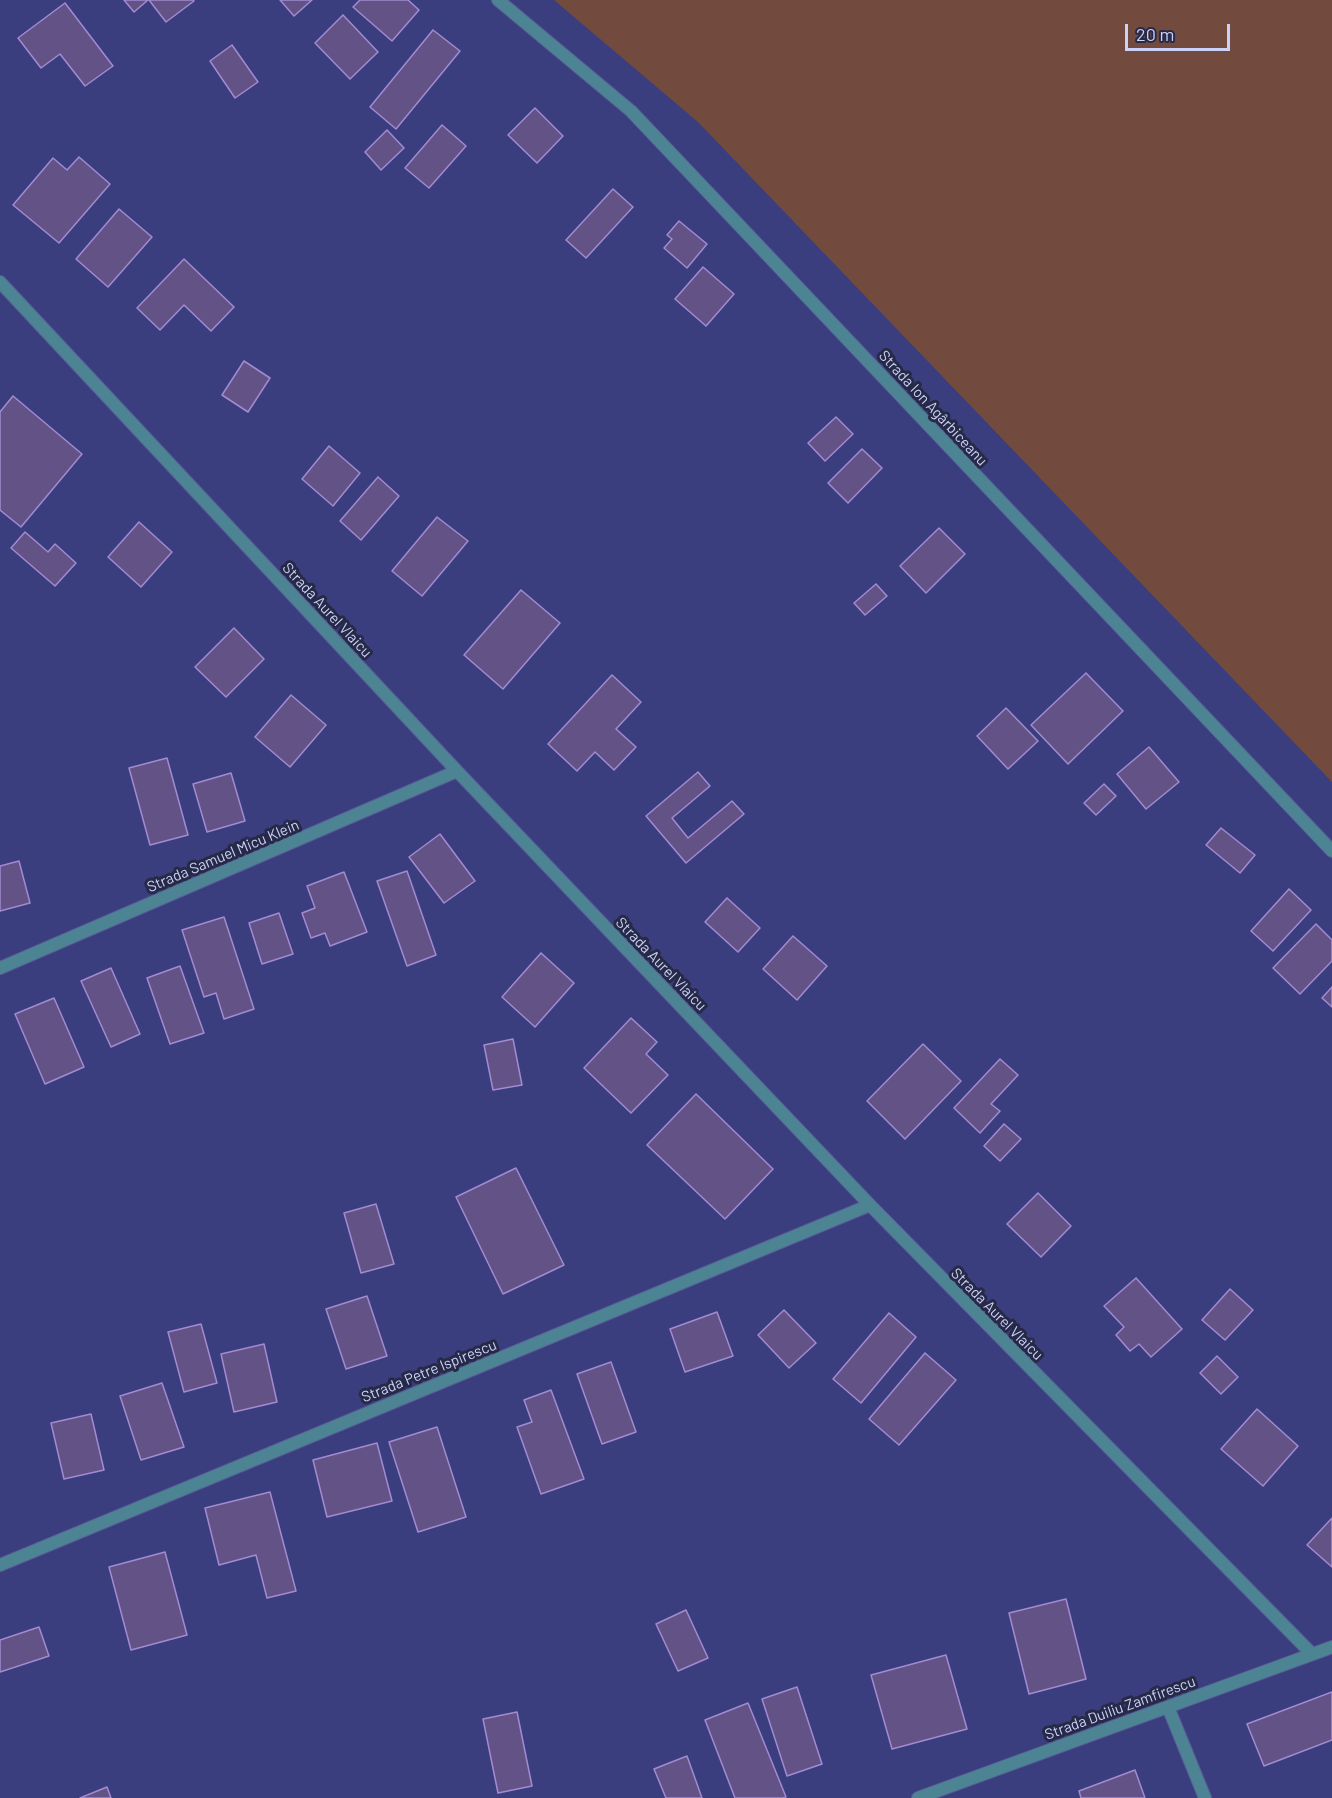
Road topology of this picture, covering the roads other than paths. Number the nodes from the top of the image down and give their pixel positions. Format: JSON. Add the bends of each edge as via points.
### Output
{"nodes":[{"id":1,"x":498,"y":0,"type":"edge"},
{"id":2,"x":0,"y":282,"type":"edge"},
{"id":3,"x":457,"y":771,"type":"junction"},
{"id":4,"x":1332,"y":851,"type":"edge"},
{"id":5,"x":0,"y":968,"type":"edge"},
{"id":6,"x":870,"y":1205,"type":"junction"},
{"id":7,"x":0,"y":1565,"type":"edge"},
{"id":8,"x":1332,"y":1647,"type":"edge"},
{"id":9,"x":1312,"y":1654,"type":"junction"},
{"id":10,"x":1168,"y":1707,"type":"junction"},
{"id":11,"x":918,"y":1798,"type":"edge"},
{"id":12,"x":1205,"y":1798,"type":"edge"}],
"edges":[{"from":1,"to":4,"type":"street","name":"Strada Ion Agârbiceanu","via":[[631,111]]},
{"from":2,"to":3,"type":"street","name":"Strada Aurel Vlaicu"},
{"from":3,"to":5,"type":"street","name":"Strada Samuel Micu Klein"},
{"from":3,"to":6,"type":"street","name":"Strada Aurel Vlaicu"},
{"from":6,"to":7,"type":"street","name":"Strada Petre Ispirescu"},
{"from":6,"to":9,"type":"street","name":"Strada Aurel Vlaicu"},
{"from":8,"to":9,"type":"street","name":"Strada Duiliu Zamfirescu"},
{"from":9,"to":10,"type":"street","name":"Strada Duiliu Zamfirescu"},
{"from":10,"to":11,"type":"street","name":"Strada Duiliu Zamfirescu"},
{"from":10,"to":12,"type":"street"}]}
